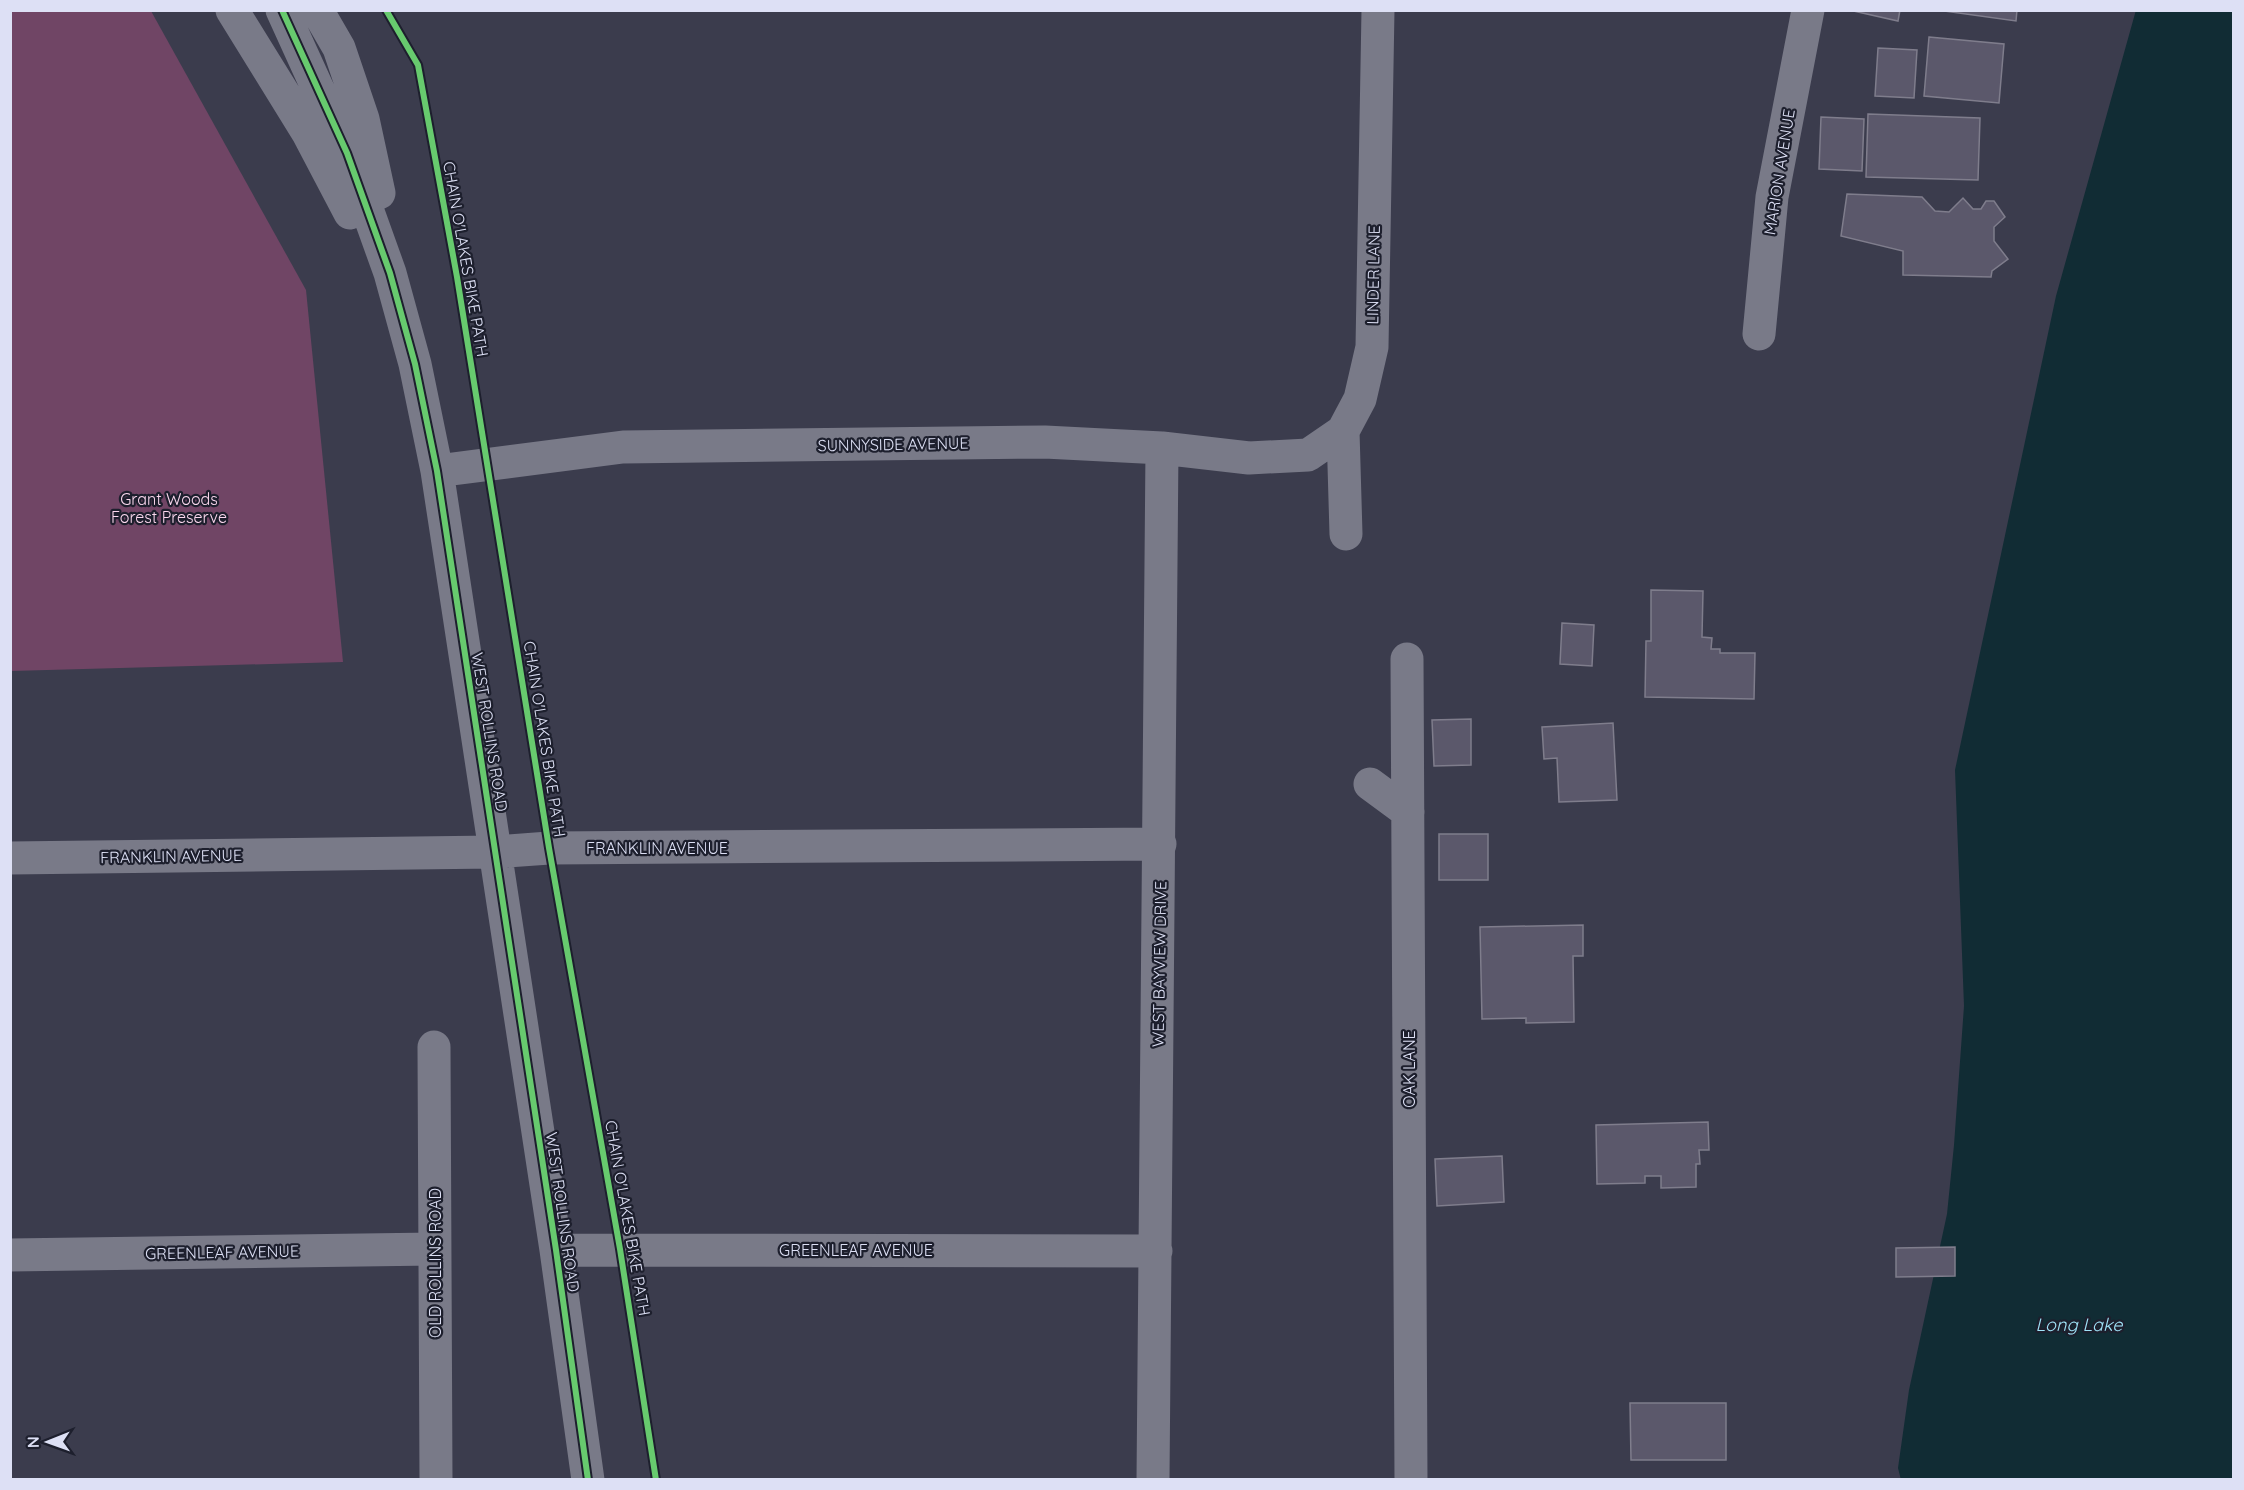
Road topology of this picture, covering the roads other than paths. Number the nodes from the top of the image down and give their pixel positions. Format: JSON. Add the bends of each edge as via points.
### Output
{"nodes":[{"id":1,"x":232,"y":10,"type":"edge"},
{"id":2,"x":282,"y":10,"type":"edge"},
{"id":3,"x":317,"y":10,"type":"edge"},
{"id":4,"x":1378,"y":10,"type":"edge"},
{"id":5,"x":1808,"y":10,"type":"edge"},
{"id":6,"x":385,"y":257,"type":"junction"},
{"id":7,"x":400,"y":310,"type":"junction"},
{"id":8,"x":1759,"y":334,"type":"dead end"},
{"id":9,"x":1343,"y":431,"type":"junction"},
{"id":10,"x":1162,"y":448,"type":"junction"},
{"id":11,"x":437,"y":471,"type":"junction"},
{"id":12,"x":1346,"y":534,"type":"dead end"},
{"id":13,"x":1407,"y":658,"type":"dead end"},
{"id":14,"x":1371,"y":784,"type":"dead end"},
{"id":15,"x":1408,"y":812,"type":"junction"},
{"id":16,"x":1160,"y":844,"type":"junction"},
{"id":17,"x":495,"y":852,"type":"junction"},
{"id":18,"x":10,"y":858,"type":"edge"},
{"id":19,"x":434,"y":1047,"type":"dead end"},
{"id":20,"x":434,"y":1249,"type":"junction"},
{"id":21,"x":556,"y":1250,"type":"junction"},
{"id":22,"x":1156,"y":1251,"type":"junction"},
{"id":23,"x":10,"y":1255,"type":"edge"},
{"id":24,"x":436,"y":1479,"type":"edge"},
{"id":25,"x":588,"y":1479,"type":"edge"},
{"id":26,"x":1153,"y":1479,"type":"edge"},
{"id":27,"x":1411,"y":1479,"type":"edge"}],
"edges":[{"from":1,"to":7,"type":"street","via":[[309,133]]},
{"from":2,"to":6,"type":"street","name":"WEST ROLLINS ROAD","via":[[347,153]]},
{"from":3,"to":6,"type":"street","via":[[339,48],[363,119],[379,189]]},
{"from":4,"to":9,"type":"street","name":"LINDER LANE","via":[[1372,347],[1360,399]]},
{"from":5,"to":8,"type":"street","name":"MARION AVENUE","via":[[1772,197]]},
{"from":6,"to":7,"type":"street","name":"WEST ROLLINS ROAD"},
{"from":7,"to":11,"type":"street","name":"WEST ROLLINS ROAD"},
{"from":9,"to":10,"type":"street","name":"SUNNYSIDE AVENUE","via":[[1308,455],[1249,458]]},
{"from":9,"to":12,"type":"street","name":"LINDER LANE"},
{"from":10,"to":11,"type":"street","name":"SUNNYSIDE AVENUE","via":[[1045,442],[623,447]]},
{"from":10,"to":16,"type":"street","name":"WEST BAYVIEW DRIVE"},
{"from":11,"to":17,"type":"street","name":"WEST ROLLINS ROAD"},
{"from":13,"to":15,"type":"street","name":"OAK LANE"},
{"from":14,"to":15,"type":"street"},
{"from":15,"to":27,"type":"street","name":"OAK LANE"},
{"from":16,"to":17,"type":"street","name":"FRANKLIN AVENUE","via":[[561,848]]},
{"from":16,"to":22,"type":"street","name":"WEST BAYVIEW DRIVE"},
{"from":17,"to":18,"type":"street","name":"FRANKLIN AVENUE"},
{"from":17,"to":21,"type":"street","name":"WEST ROLLINS ROAD"},
{"from":19,"to":20,"type":"street","name":"OLD ROLLINS ROAD"},
{"from":20,"to":23,"type":"street","name":"GREENLEAF AVENUE"},
{"from":20,"to":24,"type":"street","name":"OLD ROLLINS ROAD"},
{"from":21,"to":22,"type":"street","name":"GREENLEAF AVENUE"},
{"from":21,"to":25,"type":"street","name":"WEST ROLLINS ROAD"},
{"from":22,"to":26,"type":"street","name":"WEST BAYVIEW DRIVE"}]}
